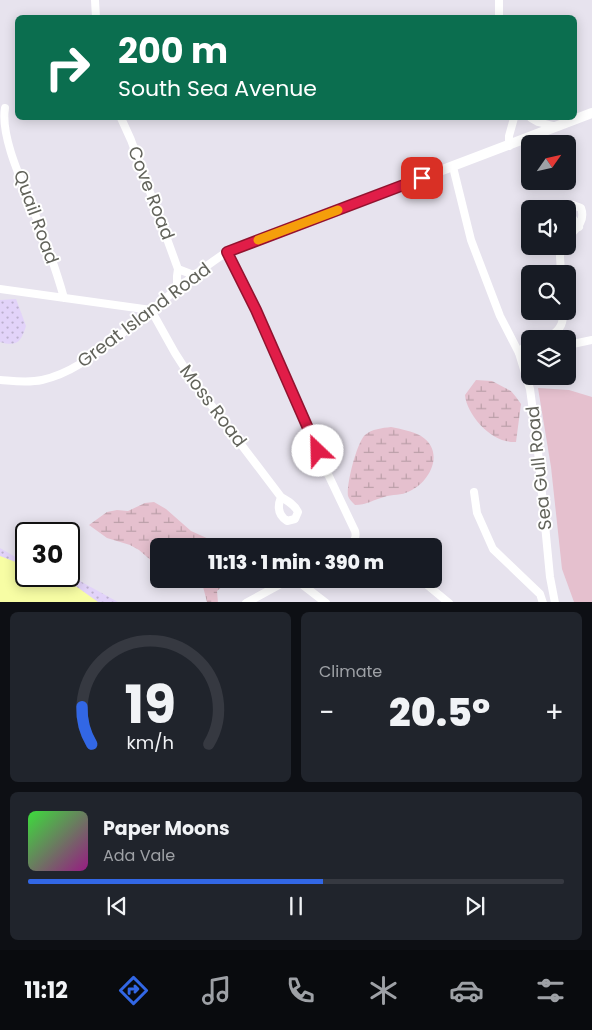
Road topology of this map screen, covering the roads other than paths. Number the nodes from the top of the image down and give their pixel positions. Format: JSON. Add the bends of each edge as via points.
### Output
{"nodes":[{"id":1,"x":95,"y":0,"type":"edge"},
{"id":2,"x":499,"y":0,"type":"edge"},
{"id":3,"x":96,"y":15,"type":"edge"},
{"id":4,"x":499,"y":15,"type":"edge"},
{"id":5,"x":5,"y":108,"type":"dead end"},
{"id":6,"x":592,"y":113,"type":"edge"},
{"id":7,"x":577,"y":119,"type":"edge"},
{"id":8,"x":122,"y":120,"type":"edge"},
{"id":9,"x":513,"y":120,"type":"edge"},
{"id":10,"x":534,"y":120,"type":"edge"},
{"id":11,"x":574,"y":120,"type":"edge"},
{"id":12,"x":557,"y":127,"type":"junction"},
{"id":13,"x":509,"y":146,"type":"junction"},
{"id":14,"x":454,"y":167,"type":"junction"},
{"id":15,"x":579,"y":227,"type":"dead end"},
{"id":16,"x":576,"y":230,"type":"edge"},
{"id":17,"x":227,"y":252,"type":"junction"},
{"id":18,"x":178,"y":269,"type":"junction"},
{"id":19,"x":198,"y":274,"type":"junction"},
{"id":20,"x":0,"y":289,"type":"edge"},
{"id":21,"x":178,"y":289,"type":"junction"},
{"id":22,"x":64,"y":298,"type":"junction"},
{"id":23,"x":151,"y":310,"type":"junction"},
{"id":24,"x":592,"y":340,"type":"edge"},
{"id":25,"x":576,"y":343,"type":"edge"},
{"id":26,"x":521,"y":351,"type":"edge"},
{"id":27,"x":519,"y":353,"type":"junction"},
{"id":28,"x":0,"y":380,"type":"edge"},
{"id":29,"x":474,"y":492,"type":"dead end"},
{"id":30,"x":281,"y":497,"type":"dead end"},
{"id":31,"x":355,"y":538,"type":"edge"},
{"id":32,"x":273,"y":588,"type":"edge"},
{"id":33,"x":307,"y":588,"type":"edge"},
{"id":34,"x":431,"y":588,"type":"edge"},
{"id":35,"x":246,"y":602,"type":"edge"},
{"id":36,"x":326,"y":602,"type":"edge"},
{"id":37,"x":449,"y":602,"type":"edge"},
{"id":38,"x":543,"y":602,"type":"edge"},
{"id":39,"x":555,"y":602,"type":"edge"}],
"edges":[{"from":1,"to":3,"type":"street"},
{"from":2,"to":4,"type":"street"},
{"from":5,"to":22,"type":"street","name":"Quail Road","via":[[4,124],[11,152]]},
{"from":6,"to":7,"type":"street"},
{"from":8,"to":18,"type":"street","name":"Cove Road"},
{"from":9,"to":13,"type":"street"},
{"from":10,"to":12,"type":"street"},
{"from":11,"to":12,"type":"street"},
{"from":12,"to":13,"type":"street"},
{"from":13,"to":14,"type":"street"},
{"from":14,"to":17,"type":"street"},
{"from":14,"to":27,"type":"street","name":"Sea Gull Road","via":[[478,263]]},
{"from":15,"to":16,"type":"street"},
{"from":17,"to":19,"type":"street","name":"Great Island Road"},
{"from":17,"to":31,"type":"street","via":[[355,531]]},
{"from":18,"to":19,"type":"street"},
{"from":18,"to":21,"type":"street","name":"Cove Road"},
{"from":19,"to":21,"type":"street","name":"Great Island Road"},
{"from":20,"to":22,"type":"street"},
{"from":21,"to":23,"type":"street","name":"Great Island Road"},
{"from":22,"to":23,"type":"street"},
{"from":23,"to":28,"type":"street","name":"Great Island Road","via":[[100,351],[65,372],[29,382]]},
{"from":23,"to":30,"type":"street","name":"Moss Road","via":[[193,381]]},
{"from":24,"to":25,"type":"street"},
{"from":26,"to":27,"type":"street"},
{"from":27,"to":39,"type":"street","name":"Sea Gull Road","via":[[533,407]]},
{"from":29,"to":38,"type":"street","via":[[477,514],[493,549],[540,594]]},
{"from":32,"to":35,"type":"street"},
{"from":33,"to":36,"type":"street"},
{"from":34,"to":37,"type":"street"}]}
